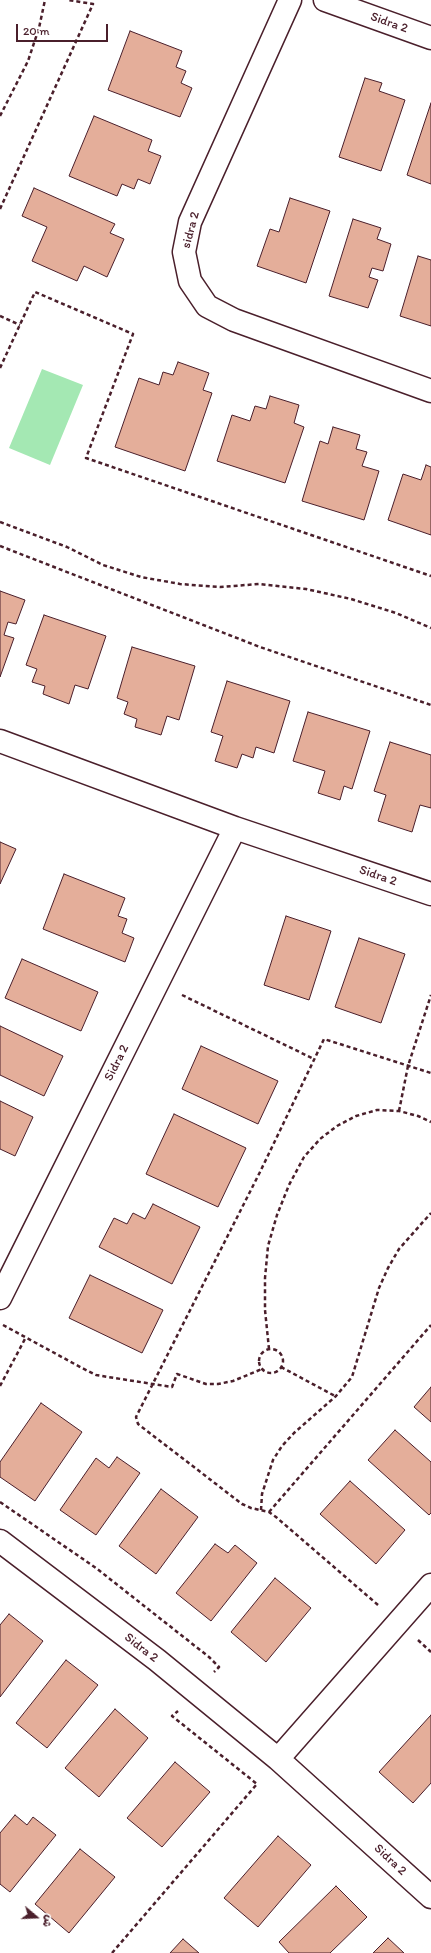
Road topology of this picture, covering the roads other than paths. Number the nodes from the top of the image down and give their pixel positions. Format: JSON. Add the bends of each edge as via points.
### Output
{"nodes":[{"id":1,"x":290,"y":0,"type":"edge"},
{"id":2,"x":325,"y":0,"type":"edge"},
{"id":3,"x":431,"y":38,"type":"edge"},
{"id":4,"x":431,"y":391,"type":"edge"},
{"id":5,"x":0,"y":741,"type":"edge"},
{"id":6,"x":235,"y":828,"type":"junction"},
{"id":7,"x":431,"y":894,"type":"edge"},
{"id":8,"x":0,"y":1298,"type":"edge"},
{"id":9,"x":0,"y":1541,"type":"edge"},
{"id":10,"x":431,"y":1585,"type":"edge"},
{"id":11,"x":278,"y":1759,"type":"junction"},
{"id":12,"x":431,"y":1897,"type":"edge"}],
"edges":[{"from":1,"to":4,"type":"street","name":"sidra 2","via":[[190,222],[184,252],[190,281],[207,306],[234,320]]},
{"from":2,"to":3,"type":"street","name":"Sidra 2"},
{"from":5,"to":6,"type":"street","name":"Sidra 2"},
{"from":6,"to":7,"type":"street","name":"Sidra 2"},
{"from":6,"to":8,"type":"street","name":"Sidra 2"},
{"from":9,"to":11,"type":"street","name":"Sidra 2","via":[[145,1651]]},
{"from":10,"to":11,"type":"street"},
{"from":11,"to":12,"type":"street","name":"Sidra 2"}]}
